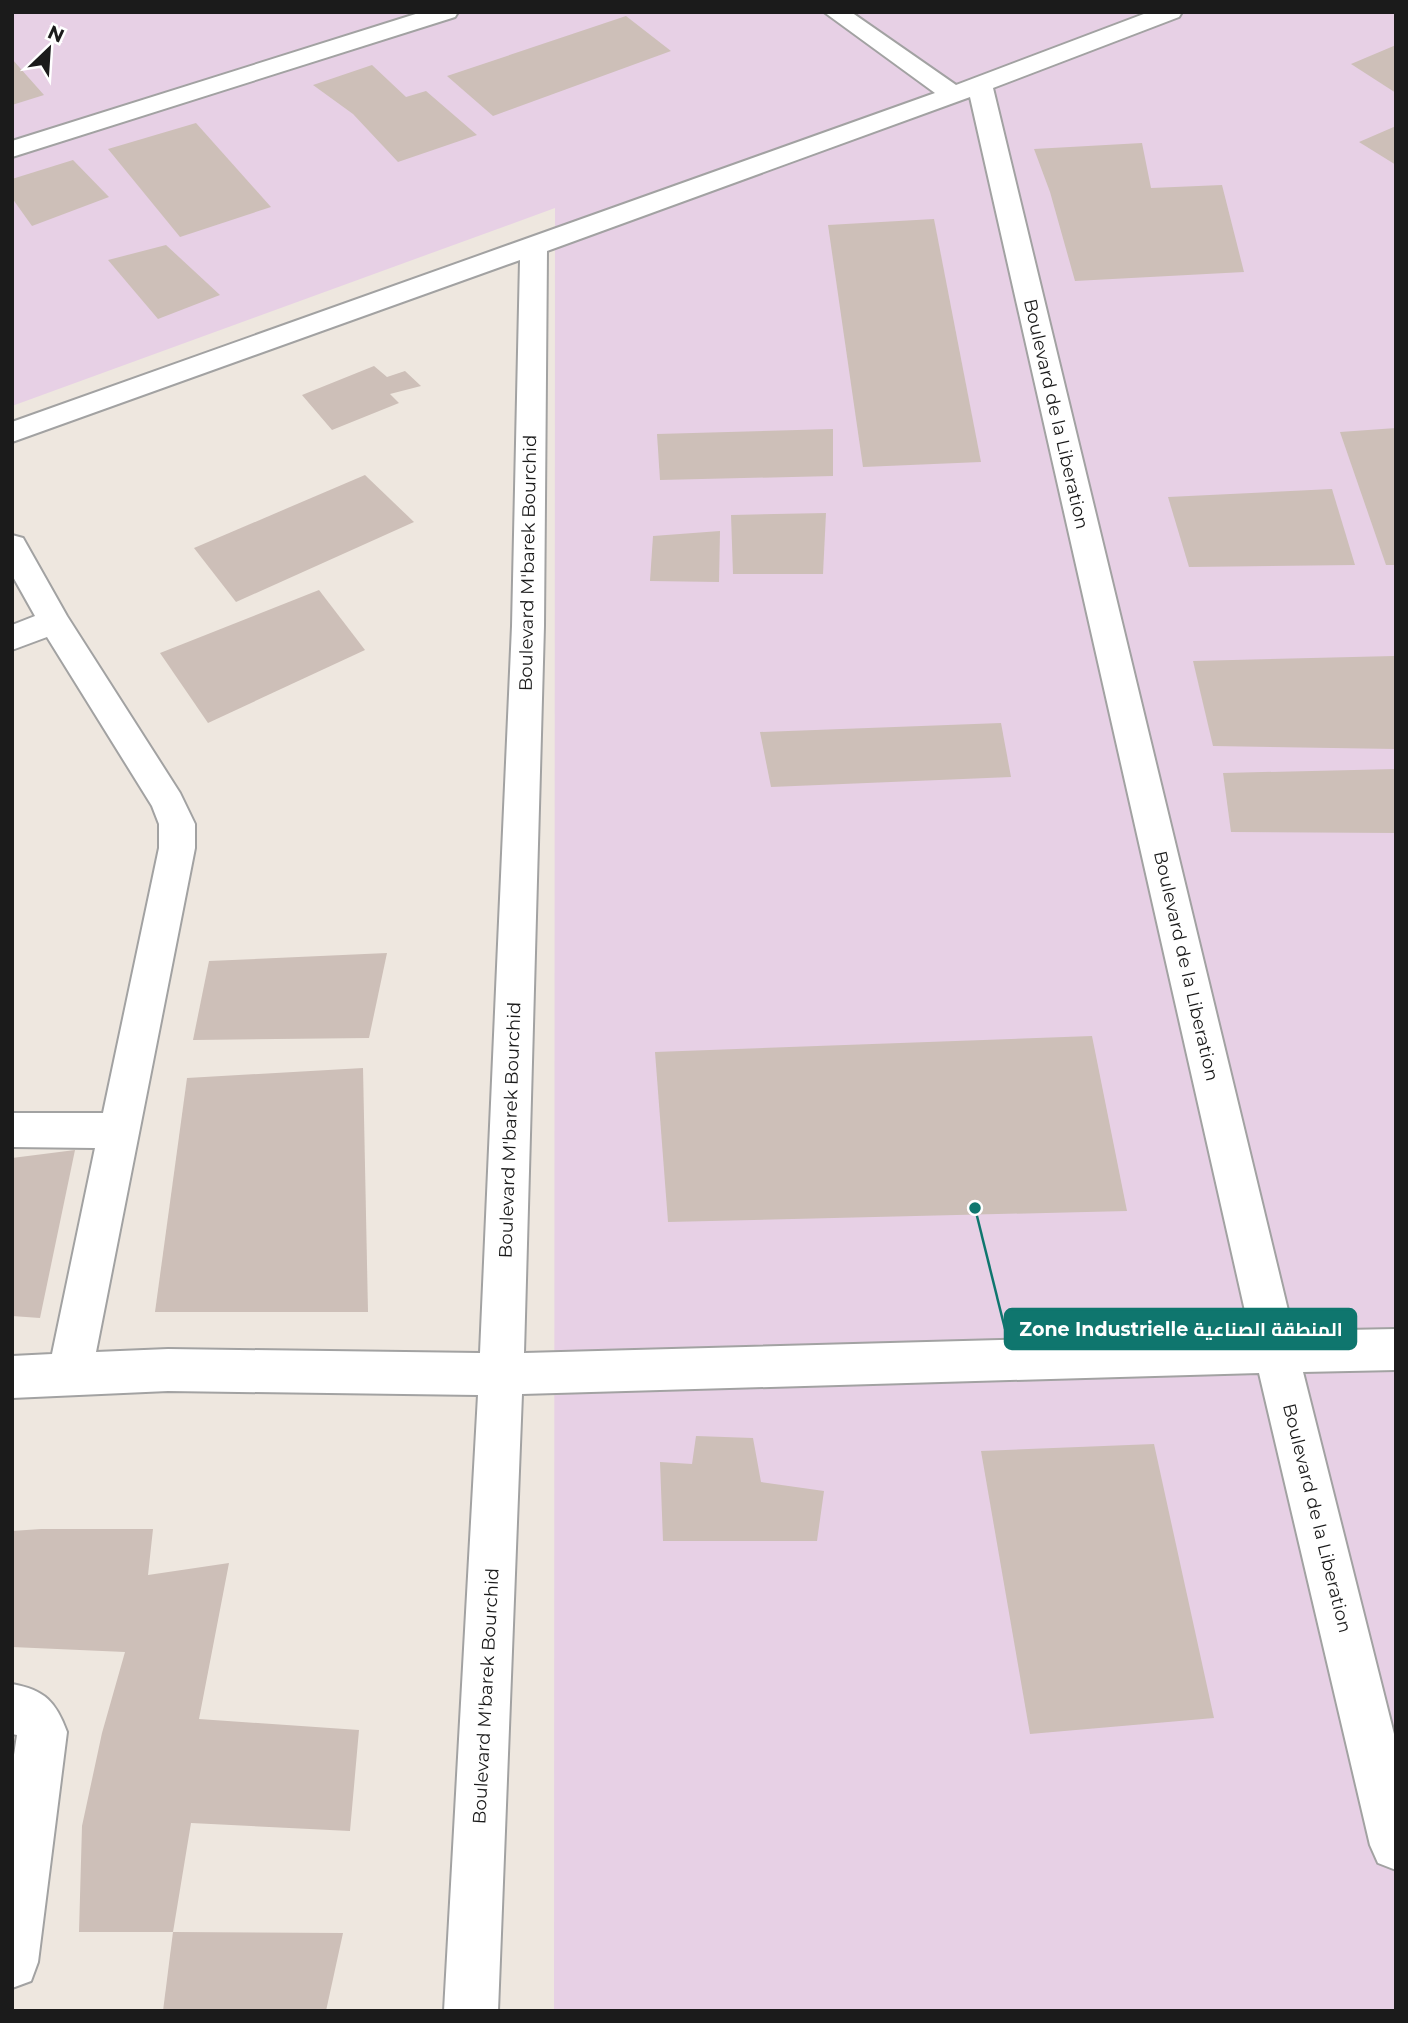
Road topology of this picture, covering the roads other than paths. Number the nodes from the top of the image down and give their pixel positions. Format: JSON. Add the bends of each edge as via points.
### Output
{"nodes":[{"id":1,"x":447,"y":12,"type":"edge"},
{"id":2,"x":835,"y":12,"type":"edge"},
{"id":3,"x":1171,"y":12,"type":"edge"},
{"id":4,"x":967,"y":91,"type":"junction"},
{"id":5,"x":12,"y":149,"type":"edge"},
{"id":6,"x":534,"y":248,"type":"junction"},
{"id":7,"x":12,"y":433,"type":"edge"},
{"id":8,"x":12,"y":545,"type":"edge"},
{"id":9,"x":54,"y":621,"type":"junction"},
{"id":10,"x":12,"y":639,"type":"edge"},
{"id":11,"x":12,"y":1130,"type":"edge"},
{"id":12,"x":121,"y":1130,"type":"junction"},
{"id":13,"x":1396,"y":1349,"type":"edge"},
{"id":14,"x":1276,"y":1351,"type":"junction"},
{"id":15,"x":501,"y":1374,"type":"junction"},
{"id":16,"x":69,"y":1376,"type":"junction"},
{"id":17,"x":12,"y":1377,"type":"edge"},
{"id":18,"x":12,"y":1709,"type":"edge"},
{"id":19,"x":1396,"y":1845,"type":"edge"},
{"id":20,"x":12,"y":1962,"type":"edge"},
{"id":21,"x":471,"y":2011,"type":"edge"}],
"edges":[{"from":1,"to":5,"type":"street"},
{"from":2,"to":4,"type":"street"},
{"from":3,"to":4,"type":"street"},
{"from":4,"to":6,"type":"street"},
{"from":4,"to":14,"type":"street","name":"Boulevard de la Liberation"},
{"from":6,"to":7,"type":"street"},
{"from":6,"to":15,"type":"street","name":"Boulevard M'barek Bourchid","via":[[528,626]]},
{"from":8,"to":9,"type":"street"},
{"from":9,"to":10,"type":"street"},
{"from":9,"to":12,"type":"street","via":[[177,824],[177,848]]},
{"from":11,"to":12,"type":"street"},
{"from":12,"to":16,"type":"street"},
{"from":13,"to":14,"type":"street"},
{"from":14,"to":15,"type":"street"},
{"from":14,"to":19,"type":"street","name":"Boulevard de la Liberation"},
{"from":15,"to":16,"type":"street","via":[[168,1370]]},
{"from":15,"to":21,"type":"street","name":"Boulevard M'barek Bourchid"},
{"from":16,"to":17,"type":"street"},
{"from":18,"to":20,"type":"street","via":[[33,1716],[42,1732]]}]}
